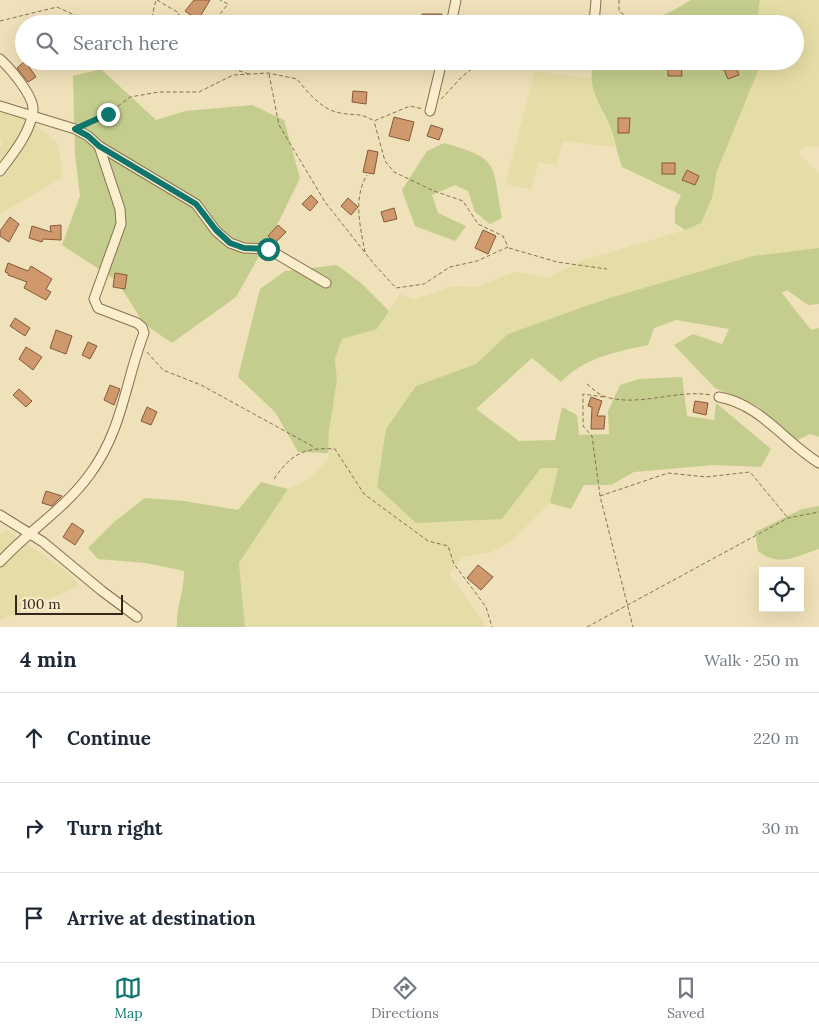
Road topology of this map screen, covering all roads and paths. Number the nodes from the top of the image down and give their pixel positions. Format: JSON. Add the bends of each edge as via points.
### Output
{"nodes":[{"id":1,"x":157,"y":0,"type":"edge"},
{"id":2,"x":220,"y":0,"type":"edge"},
{"id":3,"x":456,"y":0,"type":"edge"},
{"id":4,"x":596,"y":0,"type":"edge"},
{"id":5,"x":620,"y":0,"type":"edge"},
{"id":6,"x":24,"y":15,"type":"edge"},
{"id":7,"x":74,"y":15,"type":"edge"},
{"id":8,"x":153,"y":15,"type":"edge"},
{"id":9,"x":178,"y":15,"type":"edge"},
{"id":10,"x":219,"y":15,"type":"edge"},
{"id":11,"x":453,"y":15,"type":"edge"},
{"id":12,"x":595,"y":15,"type":"edge"},
{"id":13,"x":624,"y":15,"type":"edge"},
{"id":14,"x":15,"y":17,"type":"edge"},
{"id":15,"x":0,"y":21,"type":"edge"},
{"id":16,"x":0,"y":59,"type":"edge"},
{"id":17,"x":236,"y":70,"type":"edge"},
{"id":18,"x":440,"y":70,"type":"edge"},
{"id":19,"x":470,"y":70,"type":"edge"},
{"id":20,"x":268,"y":73,"type":"junction"},
{"id":21,"x":249,"y":74,"type":"junction"},
{"id":22,"x":0,"y":106,"type":"edge"},
{"id":23,"x":430,"y":111,"type":"junction"},
{"id":24,"x":32,"y":115,"type":"junction"},
{"id":25,"x":374,"y":121,"type":"junction"},
{"id":26,"x":75,"y":129,"type":"junction"},
{"id":27,"x":99,"y":146,"type":"junction"},
{"id":28,"x":0,"y":171,"type":"edge"},
{"id":29,"x":367,"y":175,"type":"dead end"},
{"id":30,"x":508,"y":248,"type":"junction"},
{"id":31,"x":365,"y":253,"type":"junction"},
{"id":32,"x":607,"y":269,"type":"dead end"},
{"id":33,"x":326,"y":283,"type":"dead end"},
{"id":34,"x":140,"y":344,"type":"junction"},
{"id":35,"x":587,"y":384,"type":"dead end"},
{"id":36,"x":604,"y":397,"type":"junction"},
{"id":37,"x":719,"y":397,"type":"joint"},
{"id":38,"x":314,"y":448,"type":"junction"},
{"id":39,"x":819,"y":463,"type":"edge"},
{"id":40,"x":274,"y":480,"type":"dead end"},
{"id":41,"x":600,"y":496,"type":"junction"},
{"id":42,"x":819,"y":512,"type":"edge"},
{"id":43,"x":0,"y":515,"type":"edge"},
{"id":44,"x":788,"y":518,"type":"junction"},
{"id":45,"x":30,"y":534,"type":"junction"},
{"id":46,"x":0,"y":562,"type":"edge"},
{"id":47,"x":626,"y":606,"type":"junction"},
{"id":48,"x":137,"y":617,"type":"dead end"},
{"id":49,"x":492,"y":627,"type":"edge"},
{"id":50,"x":587,"y":627,"type":"edge"},
{"id":51,"x":633,"y":627,"type":"edge"}],
"edges":[{"from":1,"to":8,"type":"path"},
{"from":1,"to":9,"type":"path"},
{"from":2,"to":10,"type":"path","via":[[228,4]]},
{"from":3,"to":11,"type":"street"},
{"from":4,"to":12,"type":"street"},
{"from":5,"to":13,"type":"path","via":[[619,11]]},
{"from":6,"to":7,"type":"path","via":[[57,7]]},
{"from":14,"to":15,"type":"path"},
{"from":16,"to":24,"type":"street","via":[[31,99]]},
{"from":17,"to":21,"type":"path"},
{"from":18,"to":23,"type":"street"},
{"from":19,"to":23,"type":"path"},
{"from":20,"to":21,"type":"path"},
{"from":20,"to":25,"type":"path","via":[[297,79],[306,92],[332,111],[363,114]]},
{"from":20,"to":31,"type":"path","via":[[279,125],[325,202]]},
{"from":21,"to":26,"type":"path","via":[[233,75],[200,92],[159,92],[130,97],[108,114]]},
{"from":22,"to":24,"type":"street"},
{"from":23,"to":25,"type":"path","via":[[410,106]]},
{"from":24,"to":26,"type":"street"},
{"from":24,"to":28,"type":"street","via":[[14,152]]},
{"from":25,"to":30,"type":"path","via":[[385,161],[394,172],[463,201],[478,224],[503,236]]},
{"from":26,"to":27,"type":"street"},
{"from":27,"to":33,"type":"street","via":[[196,204],[230,243],[244,248],[268,249]]},
{"from":27,"to":34,"type":"street","via":[[120,209],[121,224],[94,305],[142,327],[144,333]]},
{"from":29,"to":31,"type":"path","via":[[360,186],[359,202]]},
{"from":30,"to":31,"type":"path","via":[[450,268],[424,284],[396,288]]},
{"from":30,"to":32,"type":"path","via":[[557,262]]},
{"from":34,"to":38,"type":"path","via":[[163,370],[201,385]]},
{"from":34,"to":45,"type":"street","via":[[122,413],[103,454],[72,497]]},
{"from":35,"to":36,"type":"path"},
{"from":36,"to":37,"type":"path","via":[[702,394]]},
{"from":36,"to":41,"type":"path","via":[[583,394],[582,412],[583,426],[592,436]]},
{"from":37,"to":39,"type":"street","via":[[749,407]]},
{"from":38,"to":40,"type":"path","via":[[286,462]]},
{"from":38,"to":49,"type":"path","via":[[335,449],[364,494],[428,542],[448,546],[454,564],[486,607]]},
{"from":41,"to":44,"type":"path","via":[[668,473],[706,477],[750,472]]},
{"from":41,"to":47,"type":"path"},
{"from":42,"to":44,"type":"path"},
{"from":43,"to":45,"type":"street"},
{"from":44,"to":47,"type":"path"},
{"from":45,"to":46,"type":"street"},
{"from":45,"to":48,"type":"street"},
{"from":47,"to":50,"type":"path"},
{"from":47,"to":51,"type":"path"}]}
